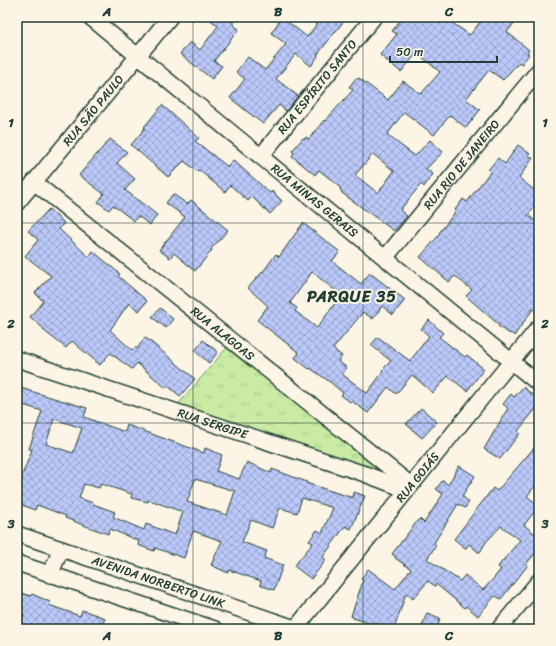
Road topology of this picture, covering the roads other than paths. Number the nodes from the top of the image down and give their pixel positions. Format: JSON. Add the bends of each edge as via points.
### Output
{"nodes":[{"id":1,"x":90,"y":17,"type":"edge"},
{"id":2,"x":170,"y":17,"type":"edge"},
{"id":3,"x":374,"y":17,"type":"edge"},
{"id":4,"x":138,"y":56,"type":"junction"},
{"id":5,"x":539,"y":70,"type":"edge"},
{"id":6,"x":261,"y":156,"type":"junction"},
{"id":7,"x":34,"y":182,"type":"junction"},
{"id":8,"x":17,"y":203,"type":"edge"},
{"id":9,"x":385,"y":258,"type":"junction"},
{"id":10,"x":539,"y":327,"type":"edge"},
{"id":11,"x":17,"y":359,"type":"edge"},
{"id":12,"x":511,"y":361,"type":"junction"},
{"id":13,"x":539,"y":384,"type":"edge"},
{"id":14,"x":409,"y":487,"type":"junction"},
{"id":15,"x":17,"y":534,"type":"edge"},
{"id":16,"x":61,"y":549,"type":"junction"},
{"id":17,"x":17,"y":563,"type":"edge"},
{"id":18,"x":50,"y":574,"type":"junction"},
{"id":19,"x":539,"y":581,"type":"edge"},
{"id":20,"x":215,"y":629,"type":"edge"},
{"id":21,"x":296,"y":629,"type":"edge"},
{"id":22,"x":499,"y":629,"type":"edge"}],
"edges":[{"from":1,"to":4,"type":"street","name":"RUA MINAS GERAIS"},
{"from":2,"to":4,"type":"street","name":"RUA SÃO PAULO"},
{"from":3,"to":6,"type":"street","name":"RUA ESPÍRITO SANTO"},
{"from":4,"to":6,"type":"street","name":"RUA MINAS GERAIS"},
{"from":4,"to":7,"type":"street","name":"RUA SÃO PAULO"},
{"from":5,"to":9,"type":"street","name":"RUA RIO DE JANEIRO"},
{"from":6,"to":9,"type":"street","name":"RUA MINAS GERAIS"},
{"from":7,"to":8,"type":"street","name":"RUA SÃO PAULO"},
{"from":7,"to":14,"type":"street","name":"RUA ALAGOAS"},
{"from":9,"to":12,"type":"street","name":"RUA MINAS GERAIS"},
{"from":10,"to":12,"type":"street","name":"RUA GOIÁS"},
{"from":11,"to":14,"type":"street","name":"RUA SERGIPE"},
{"from":12,"to":13,"type":"street","name":"RUA MINAS GERAIS"},
{"from":12,"to":14,"type":"street","name":"RUA GOIÁS"},
{"from":14,"to":21,"type":"street","name":"RUA GOIÁS"},
{"from":15,"to":16,"type":"street","name":"AVENIDA NORBERTO LINK"},
{"from":16,"to":18,"type":"street"},
{"from":16,"to":21,"type":"street","name":"AVENIDA NORBERTO LINK"},
{"from":17,"to":18,"type":"street"},
{"from":18,"to":20,"type":"street"},
{"from":19,"to":22,"type":"street"}]}
